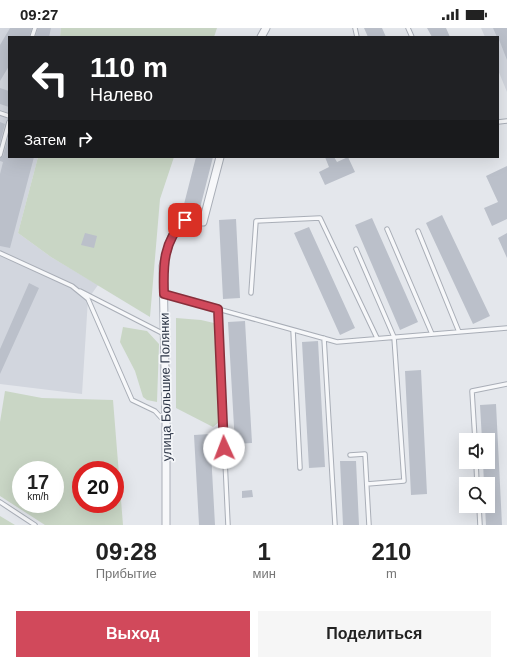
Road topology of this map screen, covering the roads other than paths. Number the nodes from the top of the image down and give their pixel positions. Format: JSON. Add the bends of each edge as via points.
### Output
{"nodes":[{"id":1,"x":8,"y":125,"type":"edge"},
{"id":2,"x":1,"y":147,"type":"edge"},
{"id":3,"x":0,"y":155,"type":"edge"},
{"id":4,"x":220,"y":158,"type":"edge"},
{"id":5,"x":387,"y":228,"type":"dead end"},
{"id":6,"x":418,"y":231,"type":"dead end"},
{"id":7,"x":356,"y":248,"type":"dead end"},
{"id":8,"x":0,"y":254,"type":"edge"},
{"id":9,"x":72,"y":286,"type":"junction"},
{"id":10,"x":251,"y":293,"type":"dead end"},
{"id":11,"x":164,"y":294,"type":"junction"},
{"id":12,"x":218,"y":309,"type":"junction"},
{"id":13,"x":507,"y":328,"type":"edge"},
{"id":14,"x":293,"y":330,"type":"junction"},
{"id":15,"x":459,"y":332,"type":"junction"},
{"id":16,"x":164,"y":334,"type":"junction"},
{"id":17,"x":432,"y":334,"type":"junction"},
{"id":18,"x":394,"y":337,"type":"junction"},
{"id":19,"x":324,"y":338,"type":"junction"},
{"id":20,"x":377,"y":338,"type":"junction"},
{"id":21,"x":507,"y":384,"type":"edge"},
{"id":22,"x":166,"y":424,"type":"junction"},
{"id":23,"x":475,"y":433,"type":"edge"},
{"id":24,"x":350,"y":455,"type":"dead end"},
{"id":25,"x":300,"y":468,"type":"dead end"},
{"id":26,"x":367,"y":484,"type":"junction"},
{"id":27,"x":0,"y":502,"type":"edge"},
{"id":28,"x":479,"y":513,"type":"edge"},
{"id":29,"x":35,"y":525,"type":"edge"},
{"id":30,"x":166,"y":525,"type":"edge"},
{"id":31,"x":228,"y":525,"type":"edge"},
{"id":32,"x":335,"y":525,"type":"edge"},
{"id":33,"x":369,"y":525,"type":"edge"},
{"id":34,"x":480,"y":525,"type":"edge"}],
"edges":[{"from":1,"to":2,"type":"lane"},
{"from":2,"to":3,"type":"lane"},
{"from":4,"to":11,"type":"street","name":"улица Большие Полянки","via":[[203,222],[185,220],[173,234],[166,250],[163,266]]},
{"from":5,"to":17,"type":"lane"},
{"from":6,"to":15,"type":"lane"},
{"from":7,"to":18,"type":"lane"},
{"from":8,"to":9,"type":"lane"},
{"from":9,"to":16,"type":"lane"},
{"from":9,"to":22,"type":"lane","via":[[88,298],[132,400],[155,411]]},
{"from":10,"to":20,"type":"lane","via":[[256,221],[320,218]]},
{"from":11,"to":12,"type":"lane"},
{"from":11,"to":16,"type":"street","name":"улица Большие Полянки"},
{"from":12,"to":14,"type":"lane"},
{"from":12,"to":31,"type":"lane"},
{"from":13,"to":15,"type":"lane"},
{"from":14,"to":19,"type":"lane"},
{"from":14,"to":25,"type":"lane"},
{"from":15,"to":17,"type":"lane"},
{"from":16,"to":22,"type":"street","name":"улица Большие Полянки"},
{"from":17,"to":18,"type":"lane"},
{"from":18,"to":20,"type":"lane"},
{"from":18,"to":26,"type":"lane","via":[[404,482]]},
{"from":19,"to":20,"type":"lane","via":[[337,342]]},
{"from":19,"to":32,"type":"lane"},
{"from":21,"to":23,"type":"lane","via":[[472,391]]},
{"from":22,"to":30,"type":"street","name":"улица Большие Полянки"},
{"from":24,"to":26,"type":"lane","via":[[365,454]]},
{"from":26,"to":33,"type":"lane"},
{"from":27,"to":29,"type":"lane"},
{"from":28,"to":34,"type":"lane"}]}
